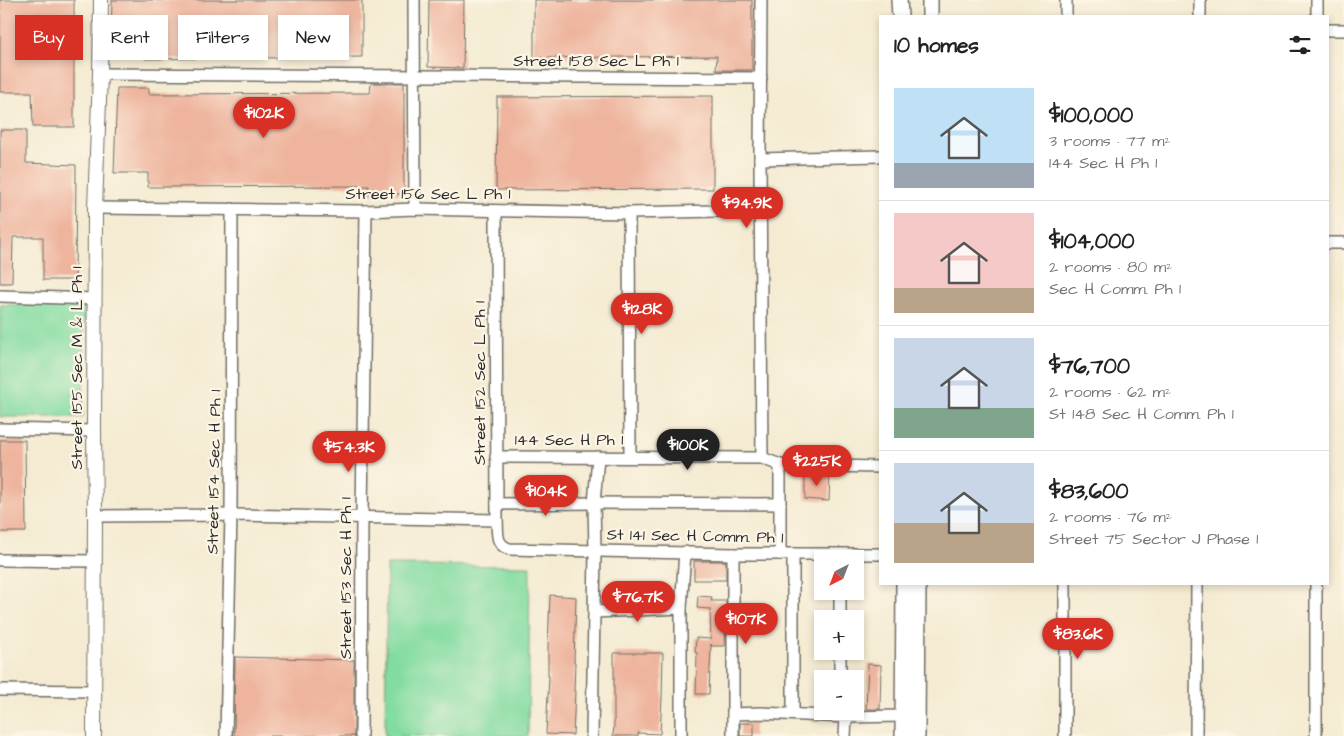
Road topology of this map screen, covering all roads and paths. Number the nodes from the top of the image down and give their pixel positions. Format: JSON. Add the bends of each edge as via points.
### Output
{"nodes":[{"id":1,"x":101,"y":0,"type":"edge"},
{"id":2,"x":414,"y":0,"type":"edge"},
{"id":3,"x":761,"y":0,"type":"edge"},
{"id":4,"x":899,"y":0,"type":"edge"},
{"id":5,"x":908,"y":0,"type":"edge"},
{"id":6,"x":921,"y":0,"type":"edge"},
{"id":7,"x":930,"y":0,"type":"edge"},
{"id":8,"x":1066,"y":0,"type":"edge"},
{"id":9,"x":1200,"y":0,"type":"edge"},
{"id":10,"x":1317,"y":0,"type":"edge"},
{"id":11,"x":900,"y":15,"type":"edge"},
{"id":12,"x":908,"y":15,"type":"edge"},
{"id":13,"x":921,"y":15,"type":"edge"},
{"id":14,"x":930,"y":15,"type":"edge"},
{"id":15,"x":1066,"y":15,"type":"edge"},
{"id":16,"x":1200,"y":15,"type":"edge"},
{"id":17,"x":1317,"y":15,"type":"edge"},
{"id":18,"x":1329,"y":30,"type":"edge"},
{"id":19,"x":1344,"y":30,"type":"edge"},
{"id":20,"x":100,"y":74,"type":"junction"},
{"id":21,"x":414,"y":77,"type":"junction"},
{"id":22,"x":761,"y":78,"type":"junction"},
{"id":23,"x":879,"y":156,"type":"edge"},
{"id":24,"x":760,"y":159,"type":"junction"},
{"id":25,"x":95,"y":208,"type":"junction"},
{"id":26,"x":232,"y":209,"type":"junction"},
{"id":27,"x":415,"y":209,"type":"junction"},
{"id":28,"x":760,"y":210,"type":"junction"},
{"id":29,"x":366,"y":211,"type":"junction"},
{"id":30,"x":496,"y":211,"type":"junction"},
{"id":31,"x":629,"y":213,"type":"junction"},
{"id":32,"x":1329,"y":243,"type":"edge"},
{"id":33,"x":1344,"y":243,"type":"edge"},
{"id":34,"x":0,"y":296,"type":"edge"},
{"id":35,"x":94,"y":299,"type":"junction"},
{"id":36,"x":0,"y":429,"type":"edge"},
{"id":37,"x":94,"y":430,"type":"junction"},
{"id":38,"x":496,"y":457,"type":"junction"},
{"id":39,"x":598,"y":457,"type":"junction"},
{"id":40,"x":630,"y":457,"type":"junction"},
{"id":41,"x":762,"y":458,"type":"junction"},
{"id":42,"x":780,"y":465,"type":"junction"},
{"id":43,"x":879,"y":467,"type":"edge"},
{"id":44,"x":594,"y":503,"type":"junction"},
{"id":45,"x":497,"y":504,"type":"junction"},
{"id":46,"x":780,"y":504,"type":"junction"},
{"id":47,"x":231,"y":515,"type":"junction"},
{"id":48,"x":95,"y":516,"type":"junction"},
{"id":49,"x":362,"y":517,"type":"junction"},
{"id":50,"x":497,"y":520,"type":"junction"},
{"id":51,"x":509,"y":549,"type":"joint"},
{"id":52,"x":595,"y":551,"type":"junction"},
{"id":53,"x":685,"y":552,"type":"junction"},
{"id":54,"x":733,"y":554,"type":"junction"},
{"id":55,"x":780,"y":554,"type":"junction"},
{"id":56,"x":793,"y":554,"type":"junction"},
{"id":57,"x":879,"y":554,"type":"edge"},
{"id":58,"x":814,"y":555,"type":"edge"},
{"id":59,"x":864,"y":555,"type":"edge"},
{"id":60,"x":0,"y":560,"type":"edge"},
{"id":61,"x":94,"y":561,"type":"junction"},
{"id":62,"x":904,"y":585,"type":"edge"},
{"id":63,"x":918,"y":585,"type":"edge"},
{"id":64,"x":1065,"y":585,"type":"edge"},
{"id":65,"x":1197,"y":585,"type":"edge"},
{"id":66,"x":1316,"y":585,"type":"edge"},
{"id":67,"x":681,"y":608,"type":"junction"},
{"id":68,"x":594,"y":612,"type":"junction"},
{"id":69,"x":0,"y":690,"type":"edge"},
{"id":70,"x":95,"y":691,"type":"junction"},
{"id":71,"x":733,"y":714,"type":"junction"},
{"id":72,"x":793,"y":714,"type":"junction"},
{"id":73,"x":814,"y":714,"type":"edge"},
{"id":74,"x":864,"y":715,"type":"edge"},
{"id":75,"x":902,"y":716,"type":"junction"},
{"id":76,"x":843,"y":720,"type":"edge"},
{"id":77,"x":901,"y":735,"type":"edge"},
{"id":78,"x":94,"y":736,"type":"edge"},
{"id":79,"x":226,"y":736,"type":"edge"},
{"id":80,"x":360,"y":736,"type":"edge"},
{"id":81,"x":592,"y":736,"type":"edge"},
{"id":82,"x":681,"y":736,"type":"edge"},
{"id":83,"x":733,"y":736,"type":"edge"},
{"id":84,"x":845,"y":736,"type":"edge"},
{"id":85,"x":917,"y":736,"type":"edge"},
{"id":86,"x":1065,"y":736,"type":"edge"},
{"id":87,"x":1196,"y":736,"type":"edge"},
{"id":88,"x":1316,"y":736,"type":"edge"}],
"edges":[{"from":1,"to":20,"type":"street","name":"Street 155 Sec M & L Ph 1"},
{"from":2,"to":21,"type":"street"},
{"from":3,"to":22,"type":"street"},
{"from":4,"to":11,"type":"main road"},
{"from":5,"to":12,"type":"main road"},
{"from":6,"to":13,"type":"main road"},
{"from":7,"to":14,"type":"main road"},
{"from":8,"to":15,"type":"street"},
{"from":9,"to":16,"type":"street"},
{"from":10,"to":17,"type":"street"},
{"from":18,"to":19,"type":"street"},
{"from":20,"to":21,"type":"street","name":"Street 158 Sec L Ph 1"},
{"from":20,"to":25,"type":"street","name":"Street 155 Sec M & L Ph 1"},
{"from":21,"to":22,"type":"street","name":"Street 158 Sec L Ph 1"},
{"from":21,"to":27,"type":"street"},
{"from":22,"to":24,"type":"street"},
{"from":23,"to":24,"type":"street"},
{"from":24,"to":28,"type":"street"},
{"from":25,"to":26,"type":"street","name":"Street 156 Sec L Ph 1"},
{"from":25,"to":35,"type":"street","name":"Street 155 Sec M & L Ph 1"},
{"from":26,"to":29,"type":"street","name":"Street 156 Sec L Ph 1"},
{"from":26,"to":47,"type":"street","name":"Street 154 Sec H Ph 1"},
{"from":27,"to":29,"type":"street","name":"Street 156 Sec L Ph 1"},
{"from":27,"to":30,"type":"street","name":"Street 156 Sec L Ph 1"},
{"from":28,"to":31,"type":"street","name":"Street 156 Sec L Ph 1"},
{"from":28,"to":41,"type":"street"},
{"from":29,"to":49,"type":"street","name":"Street 153 Sec H Ph 1"},
{"from":30,"to":31,"type":"street","name":"Street 156 Sec L Ph 1"},
{"from":30,"to":38,"type":"street","name":"Street 152 Sec L Ph 1"},
{"from":31,"to":40,"type":"street"},
{"from":32,"to":33,"type":"street"},
{"from":34,"to":35,"type":"street"},
{"from":35,"to":37,"type":"street","name":"Street 155 Sec M & L Ph 1"},
{"from":36,"to":37,"type":"street"},
{"from":37,"to":48,"type":"street","name":"Street 155 Sec M & L Ph 1"},
{"from":38,"to":39,"type":"street","name":"144 Sec H Ph 1"},
{"from":38,"to":45,"type":"street","name":"Street 152 Sec L Ph 1"},
{"from":39,"to":40,"type":"street","name":"144 Sec H Ph 1"},
{"from":39,"to":44,"type":"street"},
{"from":40,"to":41,"type":"street","name":"144 Sec H Ph 1"},
{"from":41,"to":42,"type":"street","name":"144 Sec H Ph 1"},
{"from":42,"to":43,"type":"street","name":"144 Sec H Ph 1"},
{"from":42,"to":46,"type":"street"},
{"from":44,"to":45,"type":"street"},
{"from":44,"to":46,"type":"street"},
{"from":44,"to":52,"type":"street"},
{"from":45,"to":50,"type":"street","name":"Street 152 Sec L Ph 1"},
{"from":46,"to":55,"type":"street"},
{"from":47,"to":48,"type":"street"},
{"from":47,"to":49,"type":"street"},
{"from":47,"to":79,"type":"street","name":"Street 154 Sec H Ph 1"},
{"from":48,"to":61,"type":"street","name":"Street 155 Sec M & L Ph 1"},
{"from":49,"to":50,"type":"street"},
{"from":49,"to":80,"type":"street","name":"Street 153 Sec H Ph 1"},
{"from":50,"to":51,"type":"street","name":"Street 152 Sec L Ph 1","via":[[499,542]]},
{"from":51,"to":52,"type":"street","name":"St 141 Sec H Comm. Ph 1"},
{"from":52,"to":53,"type":"street","name":"St 141 Sec H Comm. Ph 1"},
{"from":52,"to":68,"type":"street"},
{"from":53,"to":54,"type":"street","name":"St 141 Sec H Comm. Ph 1"},
{"from":53,"to":67,"type":"street"},
{"from":54,"to":55,"type":"street","name":"St 141 Sec H Comm. Ph 1"},
{"from":54,"to":71,"type":"street"},
{"from":55,"to":56,"type":"street","name":"St 141 Sec H Comm. Ph 1"},
{"from":56,"to":58,"type":"street","name":"St 141 Sec H Comm. Ph 1"},
{"from":56,"to":72,"type":"street"},
{"from":57,"to":59,"type":"street","name":"St 141 Sec H Comm. Ph 1"},
{"from":60,"to":61,"type":"street"},
{"from":61,"to":70,"type":"street","name":"Street 155 Sec M & L Ph 1"},
{"from":62,"to":75,"type":"main road"},
{"from":63,"to":85,"type":"main road"},
{"from":64,"to":86,"type":"street"},
{"from":65,"to":87,"type":"street"},
{"from":66,"to":88,"type":"street"},
{"from":67,"to":68,"type":"street"},
{"from":67,"to":82,"type":"street"},
{"from":68,"to":81,"type":"street"},
{"from":69,"to":70,"type":"street"},
{"from":70,"to":78,"type":"street","name":"Street 155 Sec M & L Ph 1"},
{"from":71,"to":72,"type":"street"},
{"from":71,"to":83,"type":"street"},
{"from":72,"to":73,"type":"street"},
{"from":74,"to":75,"type":"street"},
{"from":75,"to":77,"type":"main road"},
{"from":76,"to":84,"type":"street"}]}
